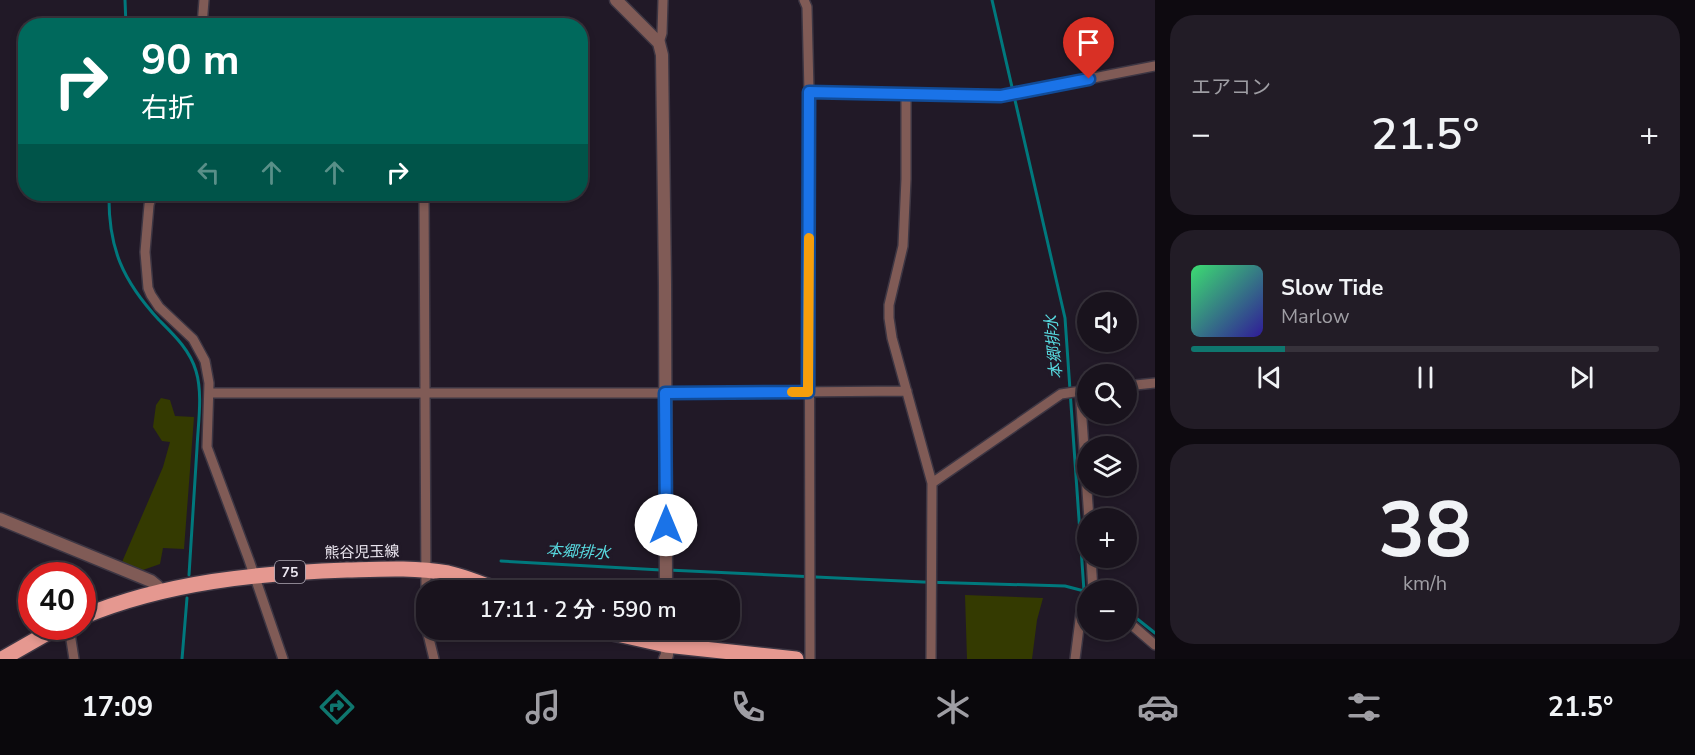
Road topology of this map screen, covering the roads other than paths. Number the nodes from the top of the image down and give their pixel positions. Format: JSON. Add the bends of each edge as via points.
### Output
{"nodes":[{"id":1,"x":204,"y":0,"type":"edge"},
{"id":2,"x":616,"y":0,"type":"edge"},
{"id":3,"x":663,"y":0,"type":"edge"},
{"id":4,"x":804,"y":0,"type":"edge"},
{"id":5,"x":203,"y":18,"type":"edge"},
{"id":6,"x":659,"y":43,"type":"junction"},
{"id":7,"x":1155,"y":66,"type":"edge"},
{"id":8,"x":809,"y":92,"type":"junction"},
{"id":9,"x":906,"y":94,"type":"junction"},
{"id":10,"x":150,"y":201,"type":"edge"},
{"id":11,"x":424,"y":201,"type":"edge"},
{"id":12,"x":1155,"y":383,"type":"edge"},
{"id":13,"x":1137,"y":385,"type":"edge"},
{"id":14,"x":906,"y":391,"type":"junction"},
{"id":15,"x":808,"y":392,"type":"junction"},
{"id":16,"x":1077,"y":392,"type":"edge"},
{"id":17,"x":209,"y":393,"type":"junction"},
{"id":18,"x":665,"y":393,"type":"junction"},
{"id":19,"x":424,"y":394,"type":"junction"},
{"id":20,"x":1085,"y":424,"type":"edge"},
{"id":21,"x":932,"y":483,"type":"junction"},
{"id":22,"x":1089,"y":508,"type":"edge"},
{"id":23,"x":0,"y":519,"type":"edge"},
{"id":24,"x":426,"y":570,"type":"junction"},
{"id":25,"x":253,"y":575,"type":"junction"},
{"id":26,"x":426,"y":580,"type":"edge"},
{"id":27,"x":472,"y":580,"type":"edge"},
{"id":28,"x":666,"y":580,"type":"edge"},
{"id":29,"x":160,"y":593,"type":"junction"},
{"id":30,"x":96,"y":612,"type":"edge"},
{"id":31,"x":1137,"y":629,"type":"edge"},
{"id":32,"x":35,"y":640,"type":"edge"},
{"id":33,"x":71,"y":640,"type":"edge"},
{"id":34,"x":429,"y":640,"type":"edge"},
{"id":35,"x":644,"y":640,"type":"edge"},
{"id":36,"x":1077,"y":640,"type":"edge"},
{"id":37,"x":666,"y":645,"type":"edge"},
{"id":38,"x":1155,"y":645,"type":"edge"},
{"id":39,"x":2,"y":659,"type":"edge"},
{"id":40,"x":74,"y":659,"type":"edge"},
{"id":41,"x":283,"y":659,"type":"edge"},
{"id":42,"x":434,"y":659,"type":"edge"},
{"id":43,"x":796,"y":659,"type":"edge"},
{"id":44,"x":810,"y":659,"type":"edge"},
{"id":45,"x":931,"y":659,"type":"edge"},
{"id":46,"x":1075,"y":659,"type":"edge"}],
"edges":[{"from":1,"to":5,"type":"street"},
{"from":2,"to":6,"type":"street"},
{"from":3,"to":6,"type":"street"},
{"from":4,"to":8,"type":"street"},
{"from":6,"to":18,"type":"street","via":[[663,85]]},
{"from":7,"to":9,"type":"street","via":[[1001,96]]},
{"from":8,"to":9,"type":"street"},
{"from":8,"to":15,"type":"street"},
{"from":9,"to":14,"type":"street","via":[[903,246],[889,318]]},
{"from":10,"to":17,"type":"street","via":[[145,252],[148,288],[155,302],[186,330],[200,351]]},
{"from":11,"to":19,"type":"street"},
{"from":12,"to":13,"type":"street"},
{"from":14,"to":15,"type":"street"},
{"from":14,"to":21,"type":"street"},
{"from":15,"to":18,"type":"street"},
{"from":15,"to":44,"type":"street"},
{"from":16,"to":21,"type":"street","via":[[1060,394]]},
{"from":17,"to":19,"type":"street"},
{"from":17,"to":25,"type":"street","via":[[207,447]]},
{"from":18,"to":19,"type":"street"},
{"from":18,"to":28,"type":"street"},
{"from":19,"to":24,"type":"street"},
{"from":20,"to":22,"type":"street"},
{"from":21,"to":45,"type":"street"},
{"from":23,"to":29,"type":"street","via":[[151,581]]},
{"from":24,"to":25,"type":"main road","name":"熊谷児玉線","number":"75"},
{"from":24,"to":26,"type":"street"},
{"from":24,"to":27,"type":"main road","name":"熊谷児玉線","number":"75"},
{"from":25,"to":29,"type":"main road","name":"熊谷児玉線","number":"75"},
{"from":25,"to":41,"type":"street"},
{"from":29,"to":30,"type":"main road","name":"熊谷児玉線","number":"75"},
{"from":31,"to":38,"type":"street"},
{"from":32,"to":39,"type":"main road"},
{"from":33,"to":40,"type":"street"},
{"from":34,"to":42,"type":"street"},
{"from":35,"to":37,"type":"main road"},
{"from":36,"to":46,"type":"street"},
{"from":37,"to":43,"type":"main road"}]}
